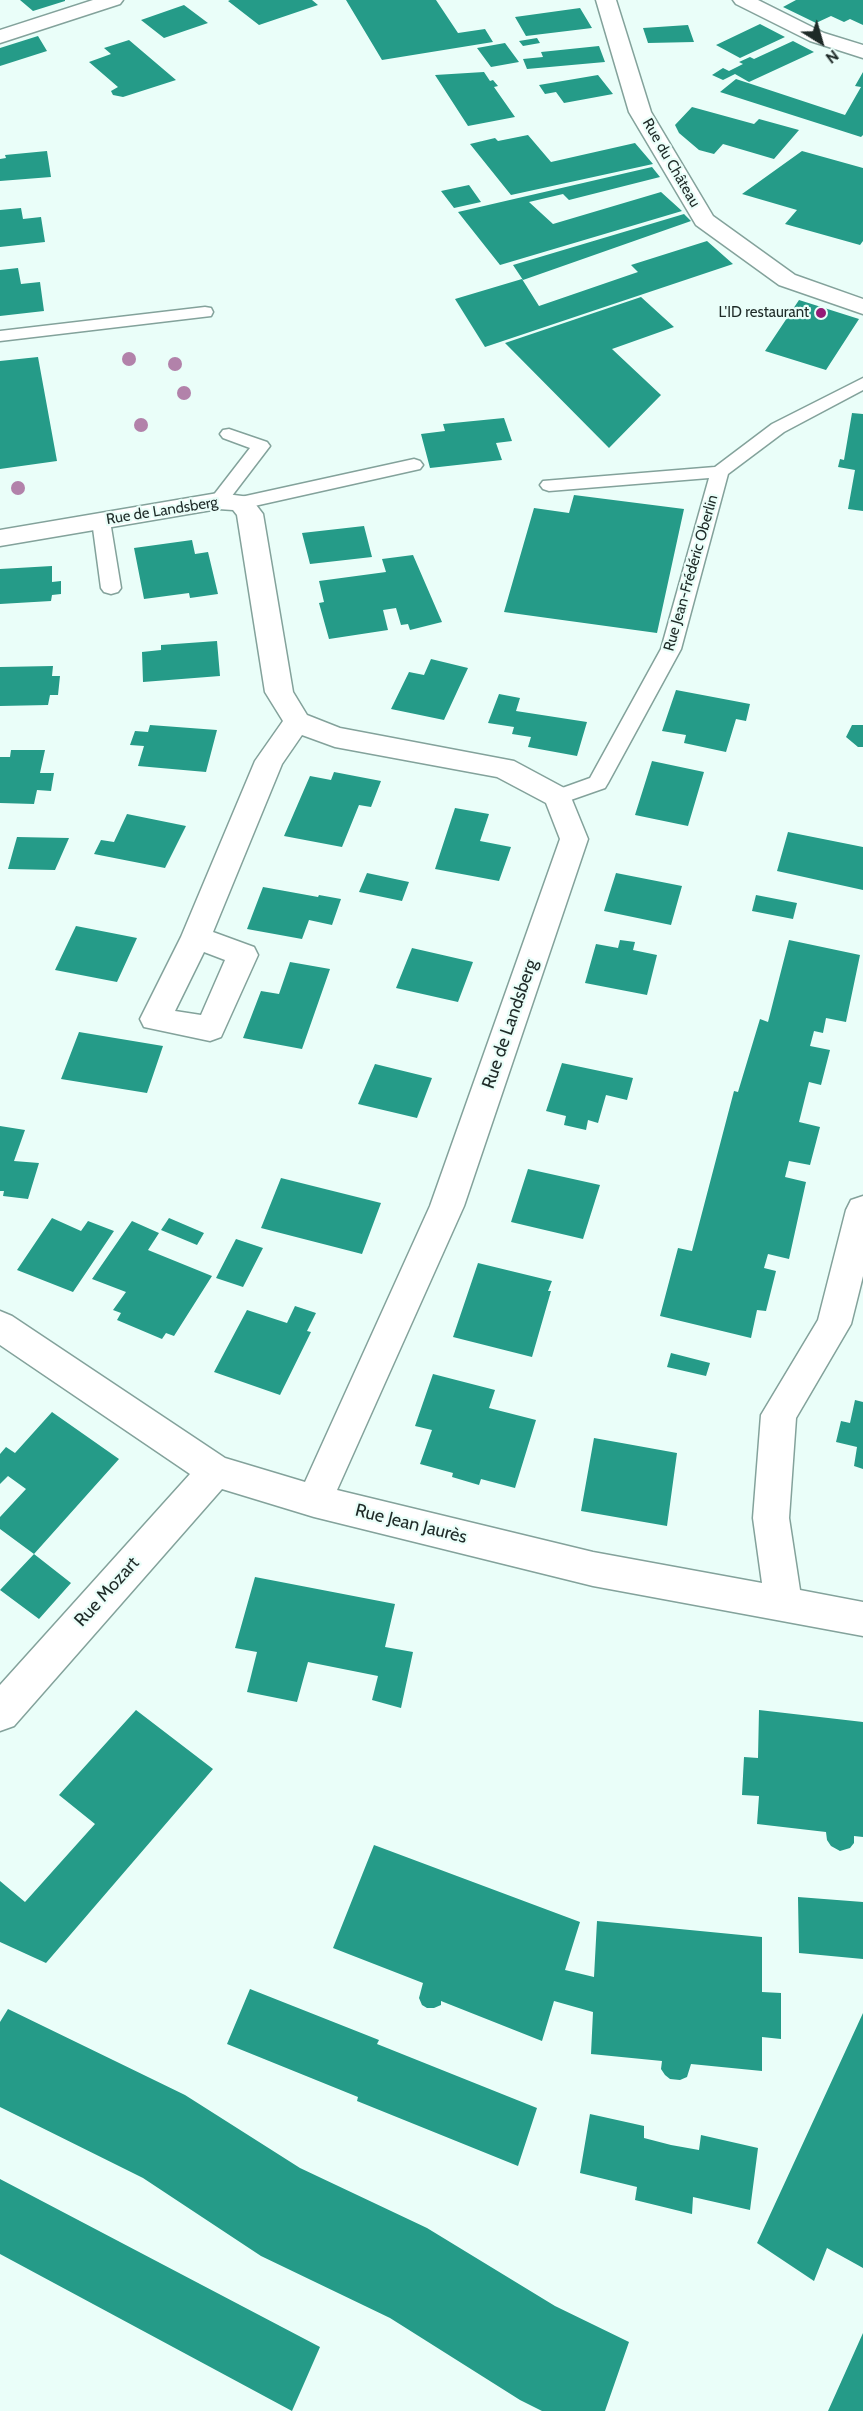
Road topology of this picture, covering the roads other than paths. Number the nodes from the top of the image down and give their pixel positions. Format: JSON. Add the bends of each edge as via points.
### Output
{"nodes":[{"id":1,"x":113,"y":0,"type":"edge"},
{"id":2,"x":606,"y":0,"type":"edge"},
{"id":3,"x":743,"y":0,"type":"edge"},
{"id":4,"x":0,"y":37,"type":"edge"},
{"id":5,"x":863,"y":52,"type":"edge"},
{"id":6,"x":863,"y":307,"type":"edge"},
{"id":7,"x":205,"y":312,"type":"dead end"},
{"id":8,"x":0,"y":336,"type":"edge"},
{"id":9,"x":863,"y":383,"type":"edge"},
{"id":10,"x":229,"y":434,"type":"dead end"},
{"id":11,"x":414,"y":465,"type":"dead end"},
{"id":12,"x":720,"y":472,"type":"junction"},
{"id":13,"x":549,"y":485,"type":"dead end"},
{"id":14,"x":229,"y":502,"type":"junction"},
{"id":15,"x":100,"y":521,"type":"junction"},
{"id":16,"x":0,"y":538,"type":"edge"},
{"id":17,"x":111,"y":588,"type":"dead end"},
{"id":18,"x":297,"y":722,"type":"junction"},
{"id":19,"x":558,"y":796,"type":"junction"},
{"id":20,"x":195,"y":937,"type":"dead end"},
{"id":21,"x":863,"y":1210,"type":"edge"},
{"id":22,"x":0,"y":1326,"type":"edge"},
{"id":23,"x":215,"y":1471,"type":"junction"},
{"id":24,"x":314,"y":1501,"type":"junction"},
{"id":25,"x":784,"y":1605,"type":"junction"},
{"id":26,"x":863,"y":1619,"type":"edge"},
{"id":27,"x":0,"y":1713,"type":"edge"}],
"edges":[{"from":1,"to":4,"type":"street"},
{"from":2,"to":6,"type":"street","name":"Rue du Château","via":[[640,112],[704,220],[787,280]]},
{"from":3,"to":5,"type":"street","via":[[818,37]]},
{"from":7,"to":8,"type":"lane"},
{"from":9,"to":12,"type":"lane","name":"Rue Jean-Frédéric Oberlin","via":[[778,429]]},
{"from":10,"to":14,"type":"lane","via":[[261,446]]},
{"from":11,"to":14,"type":"lane"},
{"from":12,"to":13,"type":"lane"},
{"from":12,"to":19,"type":"lane","name":"Rue Jean-Frédéric Oberlin","via":[[671,650],[598,783]]},
{"from":14,"to":15,"type":"street","name":"Rue de Landsberg"},
{"from":14,"to":18,"type":"street","name":"Rue de Landsberg","via":[[250,514],[279,692]]},
{"from":15,"to":16,"type":"street","name":"Rue de Landsberg"},
{"from":15,"to":17,"type":"lane"},
{"from":18,"to":19,"type":"street","via":[[335,737],[504,768]]},
{"from":18,"to":20,"type":"street","via":[[269,761]]},
{"from":19,"to":24,"type":"street","name":"Rue de Landsberg","via":[[573,839],[447,1206]]},
{"from":21,"to":25,"type":"street","via":[[834,1324],[779,1415],[771,1518]]},
{"from":22,"to":23,"type":"street","name":"Rue Jean Jaurès"},
{"from":23,"to":24,"type":"street","name":"Rue Jean Jaurès"},
{"from":23,"to":27,"type":"street","name":"Rue Mozart"},
{"from":24,"to":25,"type":"street","name":"Rue Jean Jaurès","via":[[593,1569]]},
{"from":25,"to":26,"type":"street","name":"Rue Jean Jaurès"}]}
